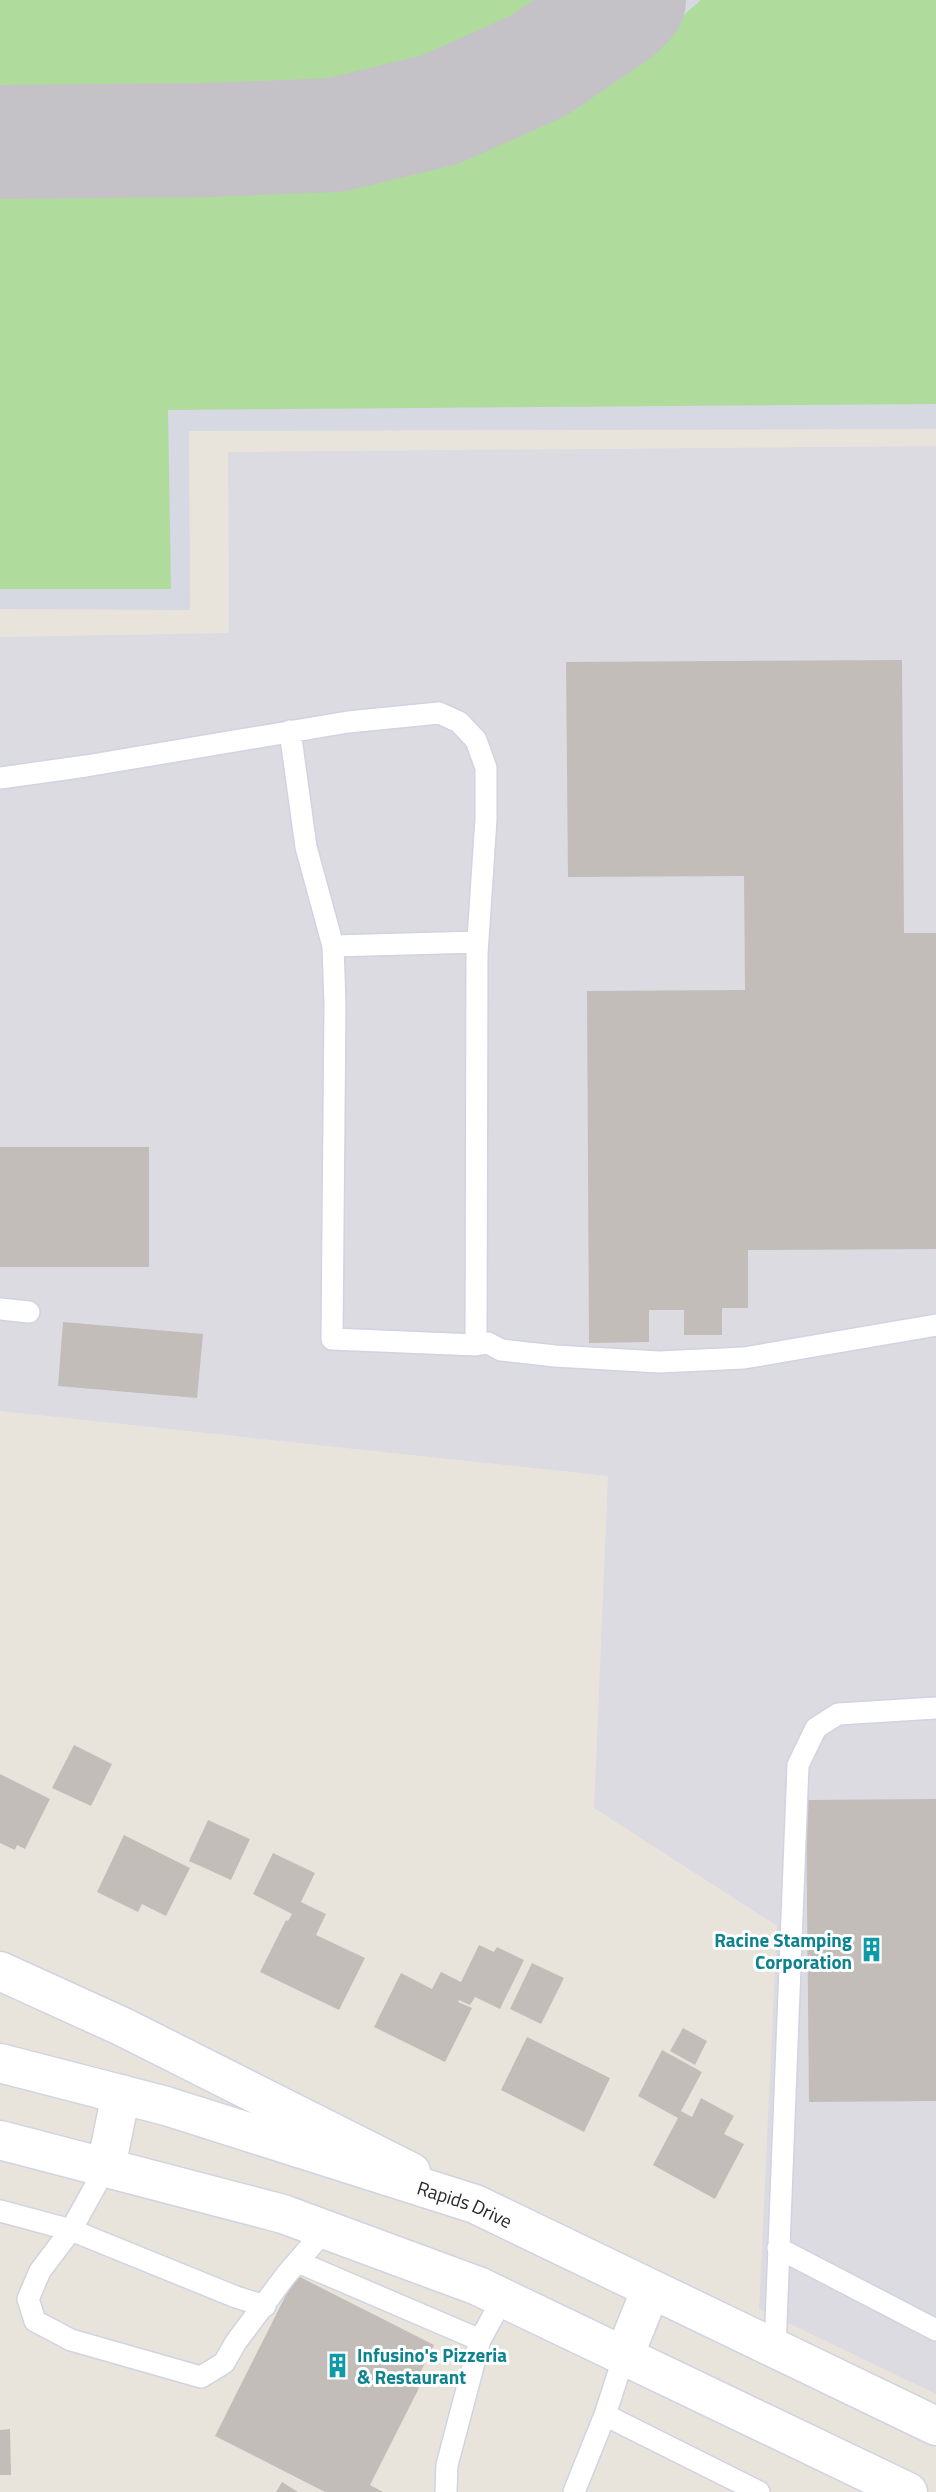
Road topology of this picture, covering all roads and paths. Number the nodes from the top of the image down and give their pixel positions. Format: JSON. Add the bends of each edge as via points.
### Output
{"nodes":[{"id":1,"x":290,"y":731,"type":"junction"},
{"id":2,"x":0,"y":778,"type":"edge"},
{"id":3,"x":478,"y":942,"type":"junction"},
{"id":4,"x":333,"y":946,"type":"junction"},
{"id":5,"x":0,"y":1309,"type":"edge"},
{"id":6,"x":29,"y":1312,"type":"dead end"},
{"id":7,"x":936,"y":1325,"type":"edge"},
{"id":8,"x":476,"y":1346,"type":"junction"},
{"id":9,"x":936,"y":1708,"type":"edge"},
{"id":10,"x":0,"y":1971,"type":"edge"},
{"id":11,"x":0,"y":2063,"type":"edge"},
{"id":12,"x":121,"y":2094,"type":"junction"},
{"id":13,"x":0,"y":2140,"type":"edge"},
{"id":14,"x":106,"y":2167,"type":"junction"},
{"id":15,"x":475,"y":2204,"type":"junction"},
{"id":16,"x":0,"y":2211,"type":"edge"},
{"id":17,"x":71,"y":2230,"type":"junction"},
{"id":18,"x":325,"y":2230,"type":"junction"},
{"id":19,"x":778,"y":2248,"type":"junction"},
{"id":20,"x":298,"y":2262,"type":"junction"},
{"id":21,"x":651,"y":2289,"type":"junction"},
{"id":22,"x":503,"y":2298,"type":"junction"},
{"id":23,"x":265,"y":2306,"type":"junction"},
{"id":24,"x":936,"y":2330,"type":"edge"},
{"id":25,"x":480,"y":2340,"type":"junction"},
{"id":26,"x":775,"y":2348,"type":"junction"},
{"id":27,"x":624,"y":2356,"type":"junction"},
{"id":28,"x":605,"y":2414,"type":"junction"},
{"id":29,"x":936,"y":2426,"type":"edge"},
{"id":30,"x":446,"y":2492,"type":"edge"},
{"id":31,"x":574,"y":2492,"type":"edge"},
{"id":32,"x":759,"y":2492,"type":"edge"},
{"id":33,"x":908,"y":2492,"type":"edge"}],
"edges":[{"from":1,"to":2,"type":"lane"},
{"from":1,"to":3,"type":"lane","via":[[439,713],[460,722],[476,740],[485,768]]},
{"from":1,"to":4,"type":"lane","via":[[306,847]]},
{"from":3,"to":4,"type":"lane"},
{"from":3,"to":8,"type":"lane"},
{"from":4,"to":8,"type":"lane","via":[[332,1339]]},
{"from":5,"to":6,"type":"lane"},
{"from":7,"to":8,"type":"lane","via":[[744,1358],[659,1362],[555,1356],[501,1350],[488,1343]]},
{"from":9,"to":19,"type":"lane","via":[[838,1714],[816,1728],[797,1765]]},
{"from":10,"to":15,"type":"street","name":"Rapids Drive"},
{"from":11,"to":12,"type":"street"},
{"from":12,"to":14,"type":"street"},
{"from":12,"to":15,"type":"street"},
{"from":13,"to":14,"type":"street"},
{"from":14,"to":17,"type":"lane"},
{"from":14,"to":18,"type":"street","via":[[283,2214]]},
{"from":15,"to":21,"type":"street","name":"Rapids Drive"},
{"from":16,"to":17,"type":"lane"},
{"from":17,"to":23,"type":"lane"},
{"from":17,"to":23,"type":"lane","via":[[40,2271],[28,2300],[35,2321],[71,2340],[201,2377],[224,2363]]},
{"from":18,"to":20,"type":"lane"},
{"from":18,"to":22,"type":"street"},
{"from":19,"to":24,"type":"lane"},
{"from":19,"to":26,"type":"lane"},
{"from":20,"to":23,"type":"lane"},
{"from":20,"to":25,"type":"lane"},
{"from":21,"to":26,"type":"street","name":"Rapids Drive"},
{"from":21,"to":27,"type":"street"},
{"from":22,"to":25,"type":"lane"},
{"from":22,"to":27,"type":"street"},
{"from":25,"to":30,"type":"lane","via":[[447,2465]]},
{"from":26,"to":29,"type":"street","name":"Rapids Drive"},
{"from":27,"to":28,"type":"lane"},
{"from":27,"to":33,"type":"street"},
{"from":28,"to":31,"type":"lane"},
{"from":28,"to":32,"type":"lane"}]}
